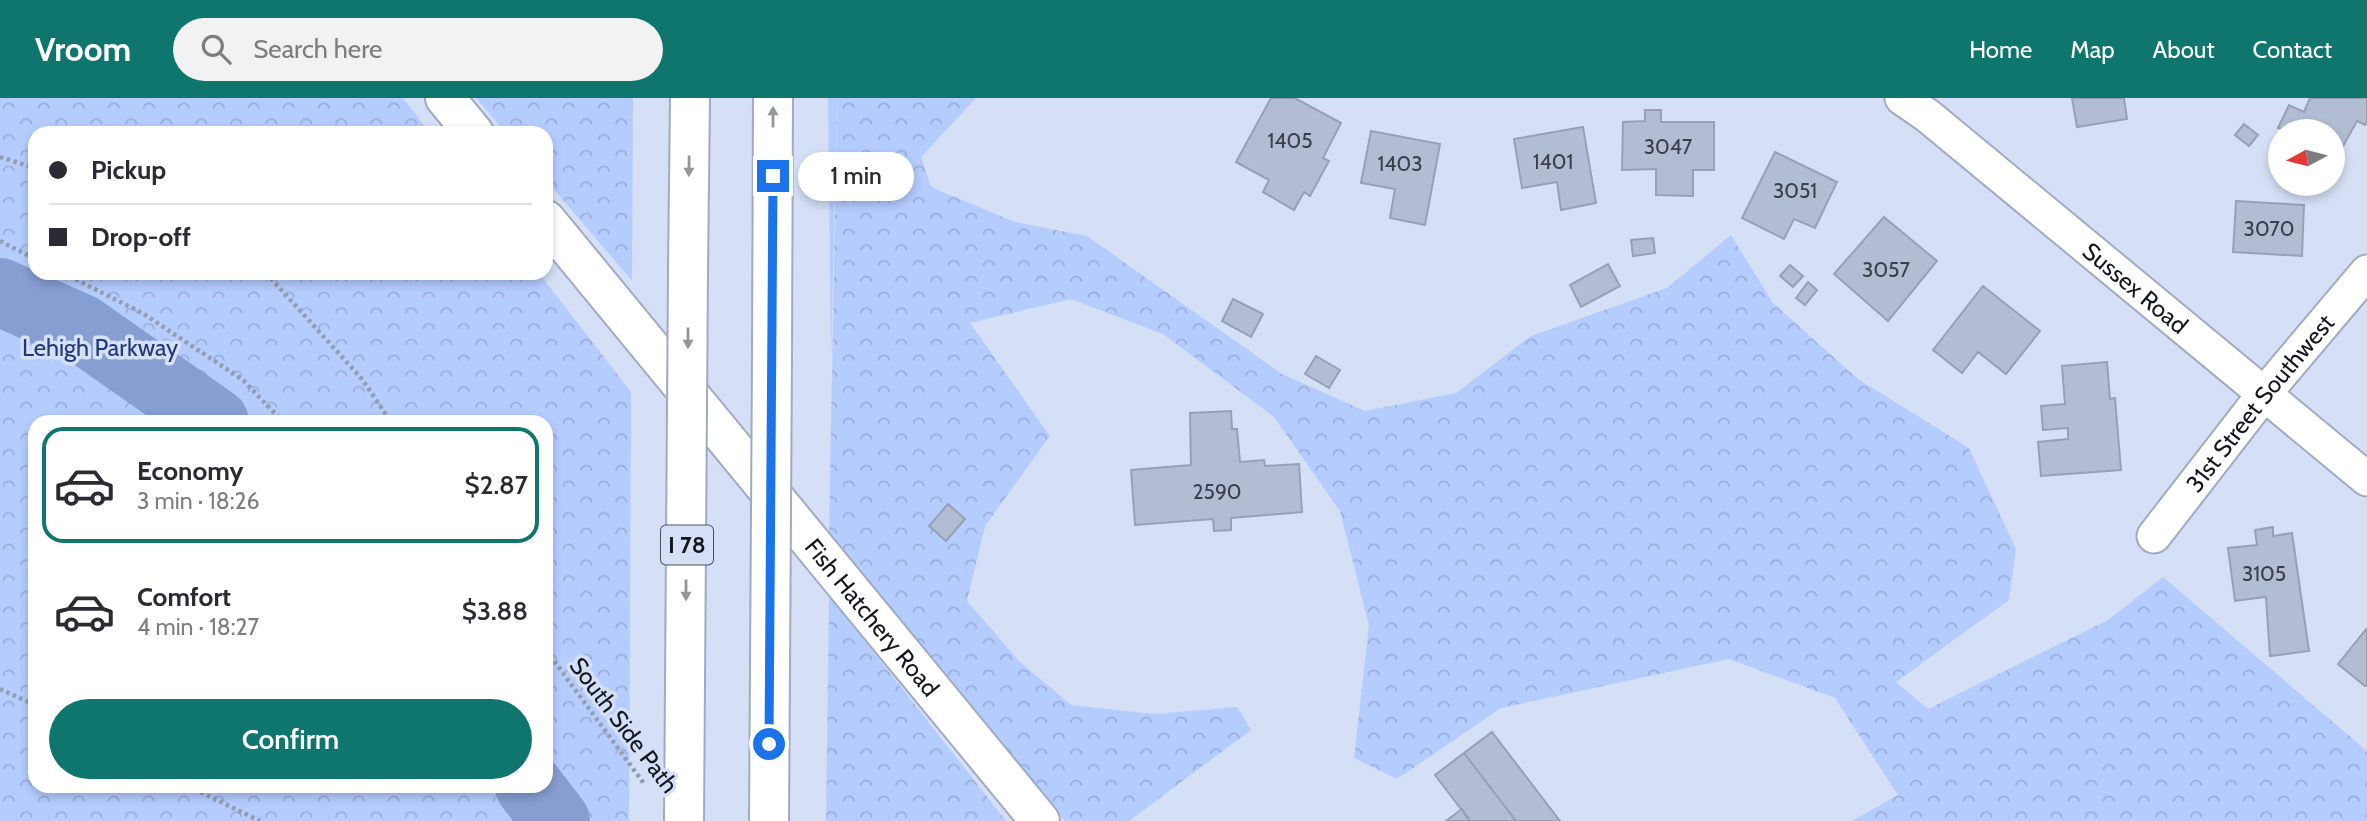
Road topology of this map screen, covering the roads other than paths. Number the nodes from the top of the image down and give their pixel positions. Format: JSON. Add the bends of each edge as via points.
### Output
{"nodes":[{"id":1,"x":445,"y":98,"type":"edge"},
{"id":2,"x":690,"y":98,"type":"edge"},
{"id":3,"x":773,"y":98,"type":"edge"},
{"id":4,"x":1926,"y":104,"type":"edge"},
{"id":5,"x":468,"y":126,"type":"edge"},
{"id":6,"x":553,"y":229,"type":"edge"},
{"id":7,"x":2367,"y":272,"type":"edge"},
{"id":8,"x":2264,"y":394,"type":"junction"},
{"id":9,"x":2367,"y":479,"type":"edge"},
{"id":10,"x":2154,"y":536,"type":"dead end"},
{"id":11,"x":684,"y":821,"type":"edge"},
{"id":12,"x":769,"y":821,"type":"edge"},
{"id":13,"x":1040,"y":821,"type":"edge"}],
"edges":[{"from":1,"to":5,"type":"main road"},
{"from":2,"to":11,"type":"main road","number":"I 78","one_way":true,"bridge":true},
{"from":12,"to":3,"type":"main road","one_way":true,"bridge":true},
{"from":4,"to":8,"type":"street","name":"Sussex Road"},
{"from":6,"to":13,"type":"main road","name":"Fish Hatchery Road"},
{"from":7,"to":8,"type":"street","name":"31st Street Southwest"},
{"from":8,"to":9,"type":"street","name":"Sussex Road"},
{"from":8,"to":10,"type":"street","name":"31st Street Southwest"}]}
